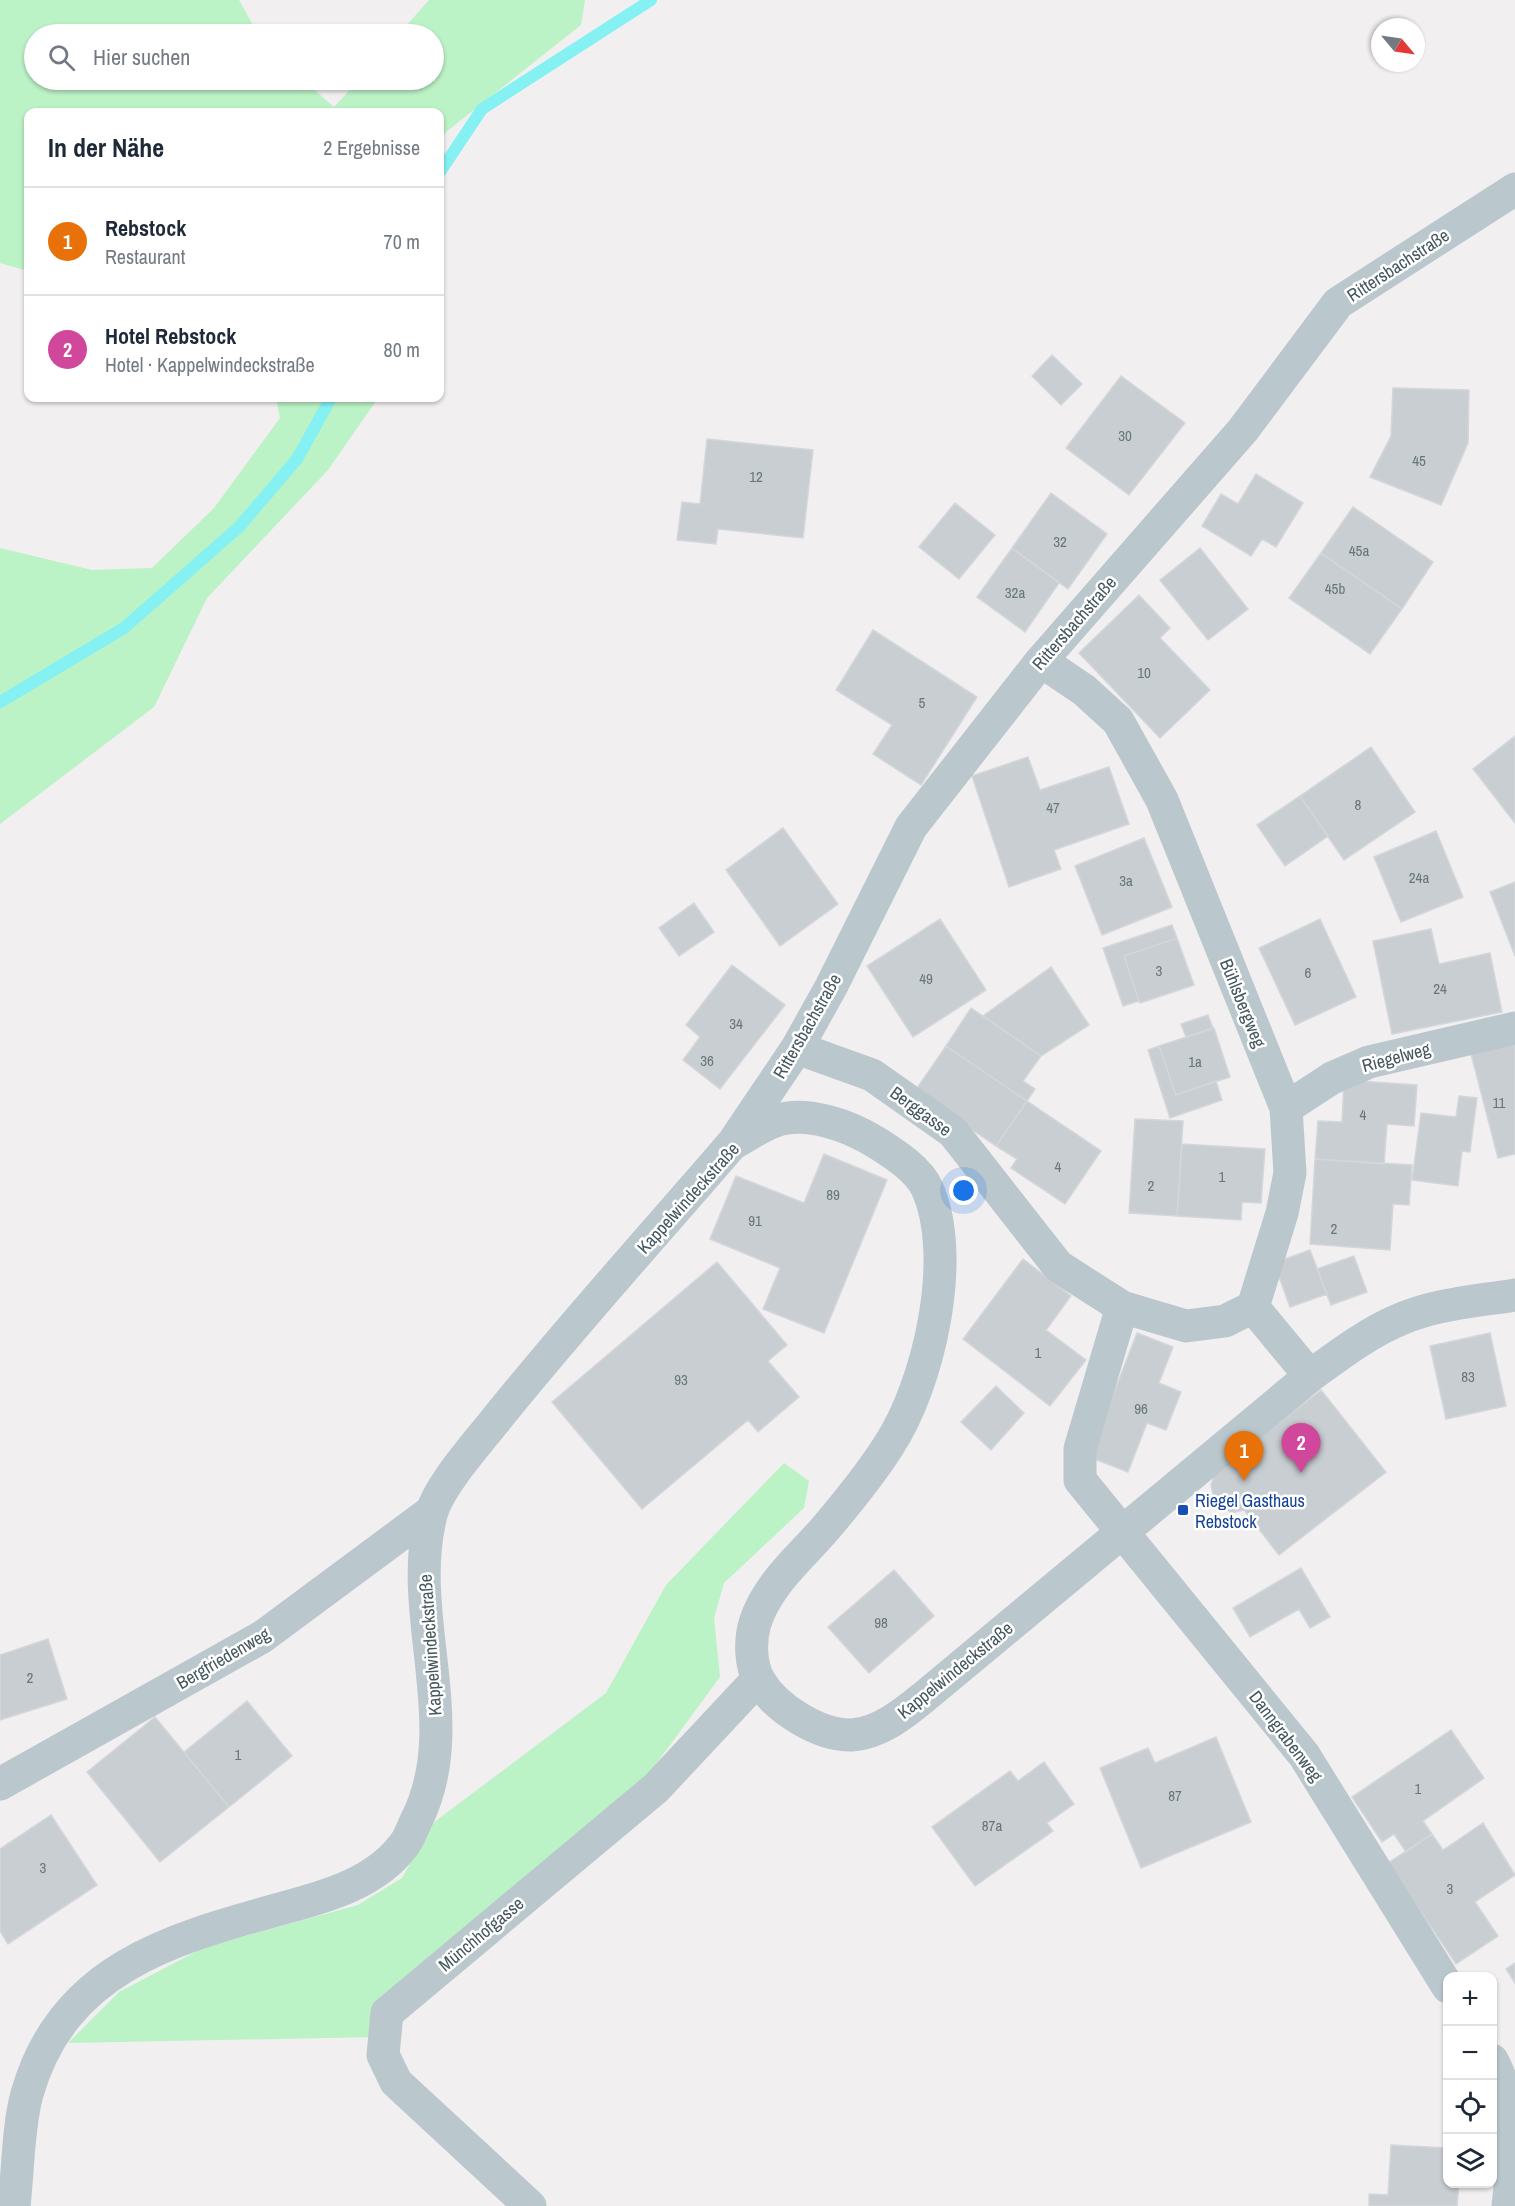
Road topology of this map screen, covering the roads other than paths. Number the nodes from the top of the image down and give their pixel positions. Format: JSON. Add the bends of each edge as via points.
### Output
{"nodes":[{"id":1,"x":1515,"y":189,"type":"edge"},
{"id":2,"x":1041,"y":661,"type":"junction"},
{"id":3,"x":1515,"y":1028,"type":"edge"},
{"id":4,"x":797,"y":1048,"type":"junction"},
{"id":5,"x":1286,"y":1108,"type":"junction"},
{"id":6,"x":732,"y":1144,"type":"junction"},
{"id":7,"x":1515,"y":1295,"type":"edge"},
{"id":8,"x":1122,"y":1307,"type":"junction"},
{"id":9,"x":1253,"y":1307,"type":"junction"},
{"id":10,"x":1310,"y":1376,"type":"junction"},
{"id":11,"x":432,"y":1511,"type":"junction"},
{"id":12,"x":1121,"y":1532,"type":"junction"},
{"id":13,"x":758,"y":1679,"type":"junction"},
{"id":14,"x":0,"y":1784,"type":"edge"},
{"id":15,"x":1443,"y":1979,"type":"edge"},
{"id":16,"x":1504,"y":2071,"type":"edge"},
{"id":17,"x":14,"y":2206,"type":"edge"},
{"id":18,"x":530,"y":2206,"type":"edge"},
{"id":19,"x":1508,"y":2206,"type":"edge"}],
"edges":[{"from":1,"to":2,"type":"street","name":"Rittersbachstraße","via":[[1338,303],[1243,430]]},
{"from":2,"to":4,"type":"street","name":"Rittersbachstraße","via":[[911,827]]},
{"from":2,"to":5,"type":"street","name":"Bühlsbergweg","via":[[1084,690],[1118,720],[1162,800]]},
{"from":3,"to":5,"type":"street","name":"Riegelweg","via":[[1369,1062],[1332,1078]]},
{"from":4,"to":6,"type":"street","name":"Rittersbachstraße"},
{"from":4,"to":8,"type":"street","name":"Berggasse","via":[[872,1075],[952,1132],[1058,1266]]},
{"from":5,"to":9,"type":"street","name":"Bühlsbergweg","via":[[1290,1173]]},
{"from":6,"to":11,"type":"street","name":"Kappelwindeckstraße","via":[[513,1398],[459,1466]]},
{"from":6,"to":13,"type":"street","name":"Kappelwindeckstraße","via":[[776,1120],[813,1118],[861,1133],[897,1156],[926,1186],[938,1219],[942,1268],[913,1400],[889,1444],[838,1514],[765,1596],[754,1625],[751,1653]]},
{"from":7,"to":10,"type":"street","name":"Kappelwindeckstraße","via":[[1402,1318],[1365,1337]]},
{"from":8,"to":9,"type":"street","name":"Berggasse","via":[[1186,1326],[1225,1321]]},
{"from":8,"to":12,"type":"street","via":[[1080,1449],[1080,1480]]},
{"from":9,"to":10,"type":"street"},
{"from":10,"to":12,"type":"street","name":"Kappelwindeckstraße"},
{"from":11,"to":14,"type":"street","name":"Bergfriedenweg","via":[[262,1638]]},
{"from":11,"to":17,"type":"street","name":"Kappelwindeckstraße","via":[[423,1590],[438,1743],[428,1798],[403,1846],[370,1876],[327,1896],[157,1947],[118,1969],[76,2005],[45,2048],[27,2096]]},
{"from":12,"to":13,"type":"street","name":"Kappelwindeckstraße","via":[[887,1725],[852,1735],[815,1727],[782,1707]]},
{"from":12,"to":15,"type":"street","name":"Danngrabenweg","via":[[1305,1755]]},
{"from":13,"to":18,"type":"street","name":"Münchhofgasse","via":[[656,1788],[387,2013],[383,2055],[396,2082]]},
{"from":16,"to":19,"type":"street","via":[[1515,2156]]}]}
